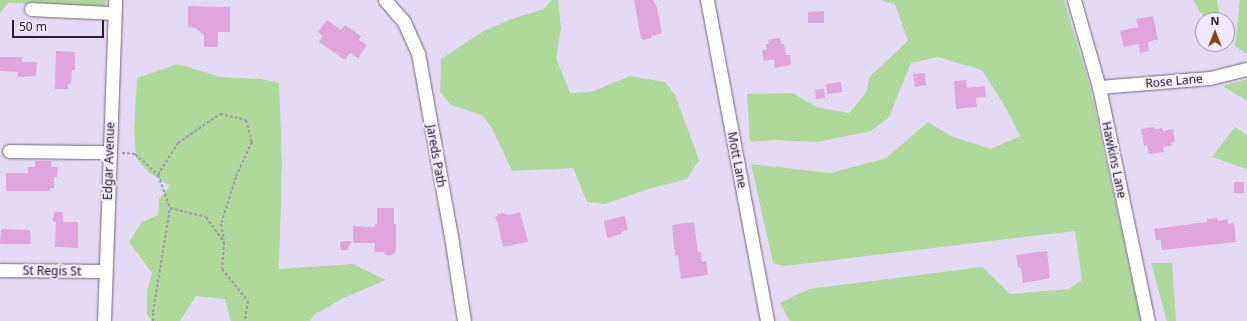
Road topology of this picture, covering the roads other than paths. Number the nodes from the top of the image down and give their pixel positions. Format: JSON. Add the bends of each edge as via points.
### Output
{"nodes":[{"id":1,"x":385,"y":0,"type":"edge"},
{"id":2,"x":707,"y":0,"type":"edge"},
{"id":3,"x":1074,"y":0,"type":"edge"},
{"id":4,"x":115,"y":6,"type":"edge"},
{"id":5,"x":31,"y":9,"type":"dead end"},
{"id":6,"x":1247,"y":69,"type":"edge"},
{"id":7,"x":1099,"y":87,"type":"junction"},
{"id":8,"x":9,"y":151,"type":"dead end"},
{"id":9,"x":110,"y":152,"type":"junction"},
{"id":10,"x":0,"y":270,"type":"edge"},
{"id":11,"x":105,"y":272,"type":"junction"},
{"id":12,"x":104,"y":321,"type":"edge"},
{"id":13,"x":464,"y":321,"type":"edge"},
{"id":14,"x":767,"y":321,"type":"edge"},
{"id":15,"x":1148,"y":321,"type":"edge"}],
"edges":[{"from":1,"to":13,"type":"street","name":"Jareds Path","via":[[404,22],[418,52]]},
{"from":2,"to":14,"type":"street","name":"Mott Lane"},
{"from":3,"to":7,"type":"street","name":"Hawkins Lane"},
{"from":4,"to":5,"type":"street"},
{"from":4,"to":9,"type":"street","name":"Edgar Avenue"},
{"from":6,"to":7,"type":"street","name":"Rose Lane","via":[[1210,78]]},
{"from":7,"to":15,"type":"street","name":"Hawkins Lane"},
{"from":8,"to":9,"type":"street"},
{"from":9,"to":11,"type":"street","name":"Edgar Avenue"},
{"from":10,"to":11,"type":"street","name":"St Regis St"},
{"from":11,"to":12,"type":"street","name":"Edgar Avenue"}]}
